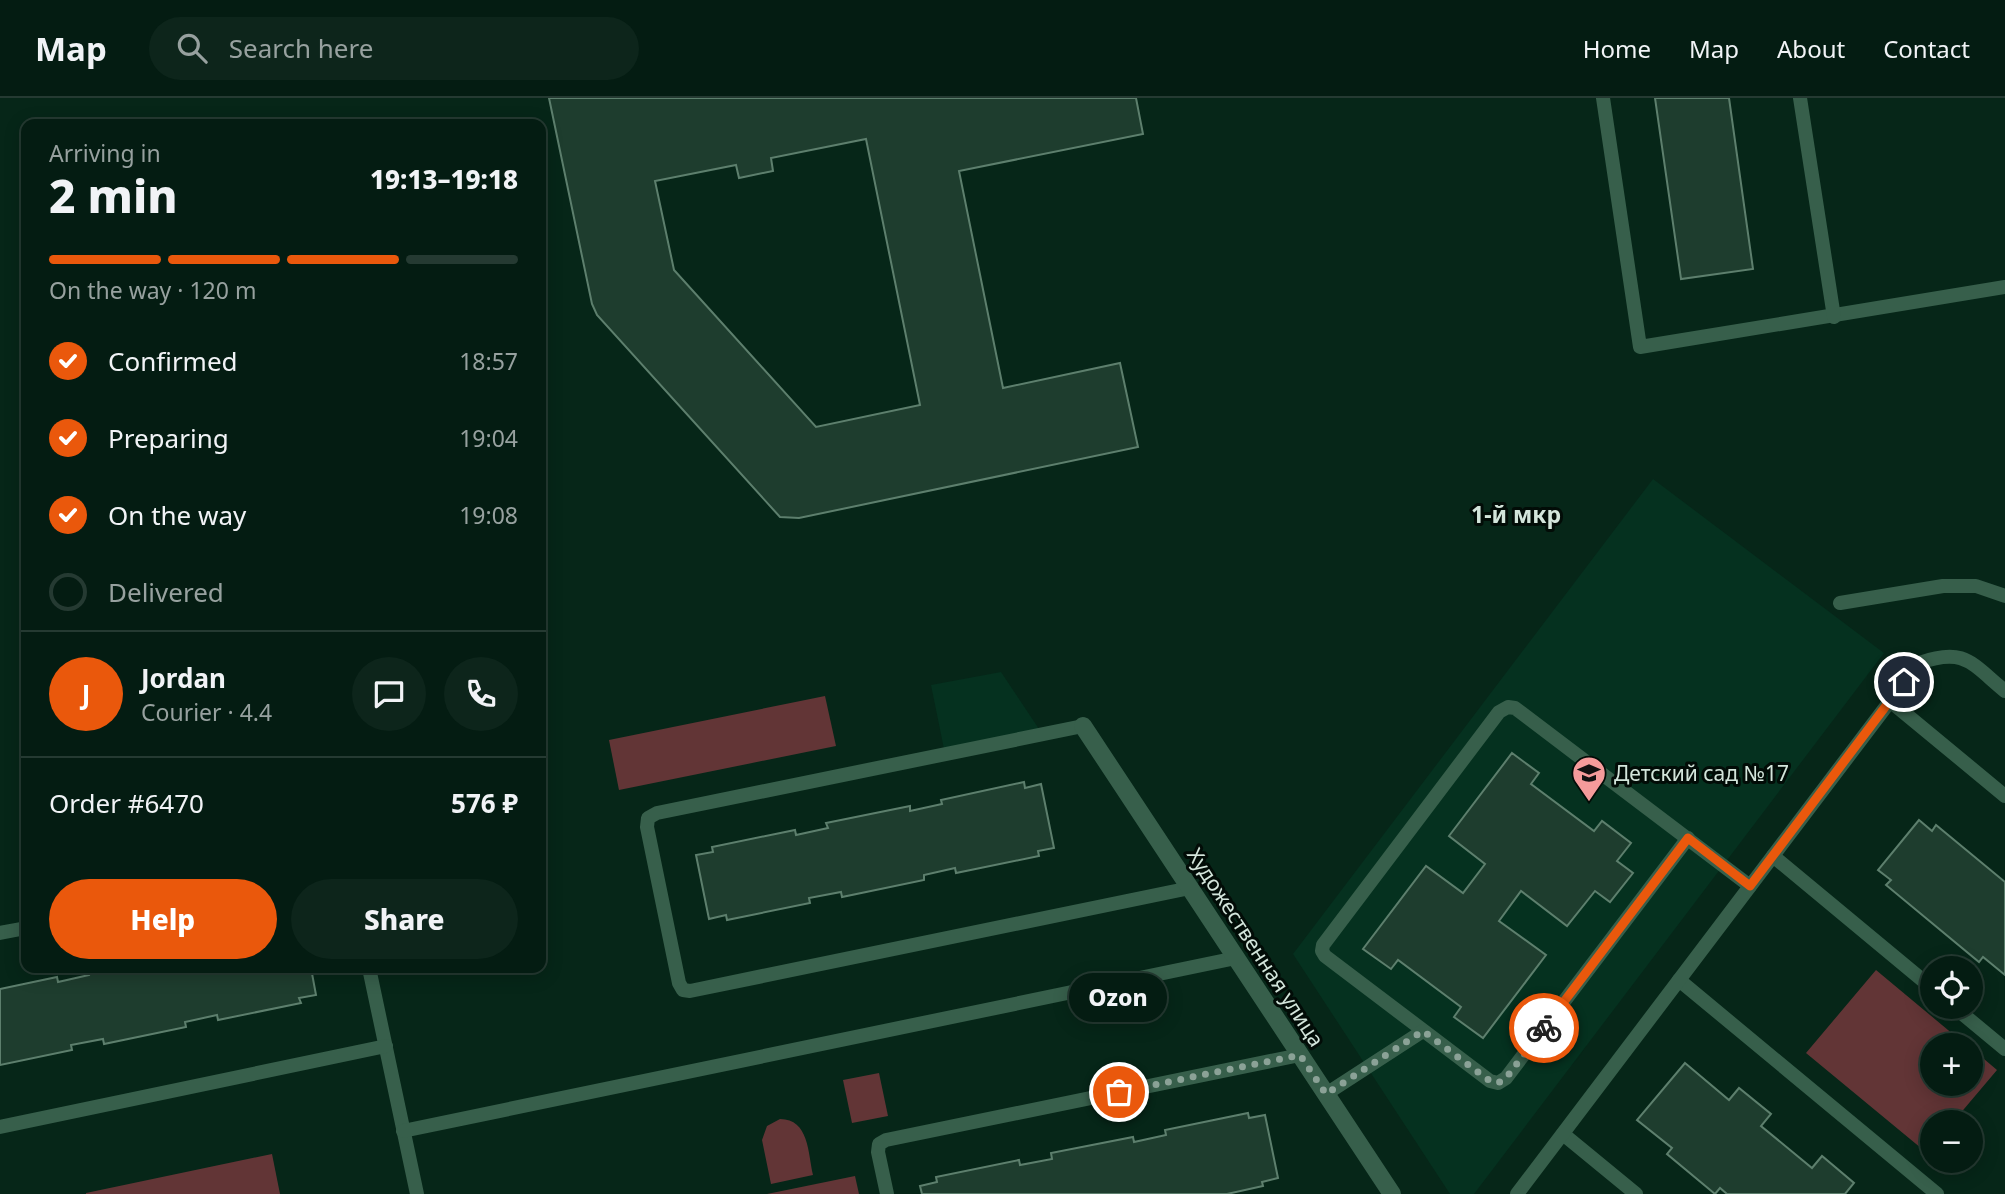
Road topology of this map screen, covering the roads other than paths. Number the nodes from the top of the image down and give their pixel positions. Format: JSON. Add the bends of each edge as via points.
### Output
{"nodes":[{"id":1,"x":1603,"y":98,"type":"edge"},
{"id":2,"x":1800,"y":98,"type":"edge"},
{"id":3,"x":2005,"y":287,"type":"edge"},
{"id":4,"x":1834,"y":317,"type":"junction"},
{"id":5,"x":2005,"y":596,"type":"edge"},
{"id":6,"x":1840,"y":603,"type":"dead end"},
{"id":7,"x":2005,"y":691,"type":"edge"},
{"id":8,"x":1890,"y":701,"type":"junction"},
{"id":9,"x":1083,"y":726,"type":"joint"},
{"id":10,"x":2005,"y":796,"type":"edge"},
{"id":11,"x":1688,"y":838,"type":"junction"},
{"id":12,"x":1773,"y":856,"type":"junction"},
{"id":13,"x":1750,"y":886,"type":"junction"},
{"id":14,"x":1190,"y":888,"type":"junction"},
{"id":15,"x":21,"y":929,"type":"edge"},
{"id":16,"x":0,"y":933,"type":"edge"},
{"id":17,"x":1236,"y":958,"type":"junction"},
{"id":18,"x":370,"y":973,"type":"edge"},
{"id":19,"x":1920,"y":978,"type":"edge"},
{"id":20,"x":1679,"y":980,"type":"junction"},
{"id":21,"x":1969,"y":1019,"type":"edge"},
{"id":22,"x":1423,"y":1031,"type":"junction"},
{"id":23,"x":386,"y":1046,"type":"junction"},
{"id":24,"x":2005,"y":1049,"type":"edge"},
{"id":25,"x":1300,"y":1055,"type":"junction"},
{"id":26,"x":1326,"y":1094,"type":"junction"},
{"id":27,"x":0,"y":1126,"type":"edge"},
{"id":28,"x":403,"y":1130,"type":"junction"},
{"id":29,"x":1563,"y":1134,"type":"junction"},
{"id":30,"x":416,"y":1194,"type":"edge"},
{"id":31,"x":887,"y":1194,"type":"edge"},
{"id":32,"x":1392,"y":1194,"type":"edge"},
{"id":33,"x":1517,"y":1194,"type":"edge"},
{"id":34,"x":1636,"y":1194,"type":"edge"},
{"id":35,"x":1937,"y":1194,"type":"edge"}],
"edges":[{"from":1,"to":4,"type":"lane","via":[[1640,347]]},
{"from":2,"to":4,"type":"lane"},
{"from":3,"to":4,"type":"lane"},
{"from":5,"to":6,"type":"lane","via":[[1976,586],[1943,586]]},
{"from":7,"to":8,"type":"lane","via":[[1964,657],[1942,655],[1919,663]]},
{"from":8,"to":10,"type":"lane"},
{"from":8,"to":12,"type":"lane"},
{"from":9,"to":14,"type":"street","name":"Художественная улица"},
{"from":9,"to":14,"type":"lane","via":[[648,818],[683,990]]},
{"from":11,"to":13,"type":"lane"},
{"from":11,"to":22,"type":"lane","via":[[1506,1078],[1490,1081]]},
{"from":11,"to":22,"type":"lane","via":[[1515,709],[1499,712],[1323,945],[1325,956]]},
{"from":12,"to":13,"type":"lane"},
{"from":12,"to":19,"type":"lane"},
{"from":13,"to":20,"type":"lane"},
{"from":14,"to":17,"type":"street","name":"Художественная улица"},
{"from":15,"to":16,"type":"lane"},
{"from":17,"to":25,"type":"street","name":"Художественная улица"},
{"from":17,"to":28,"type":"lane"},
{"from":18,"to":23,"type":"lane"},
{"from":20,"to":29,"type":"lane"},
{"from":20,"to":35,"type":"lane"},
{"from":21,"to":24,"type":"lane"},
{"from":22,"to":26,"type":"lane"},
{"from":23,"to":27,"type":"lane"},
{"from":23,"to":28,"type":"lane"},
{"from":25,"to":26,"type":"street","name":"Художественная улица"},
{"from":25,"to":31,"type":"lane","via":[[886,1140],[879,1144],[878,1152]]},
{"from":26,"to":32,"type":"street","name":"Художественная улица"},
{"from":28,"to":30,"type":"lane"},
{"from":29,"to":33,"type":"lane"},
{"from":29,"to":34,"type":"lane"}]}
